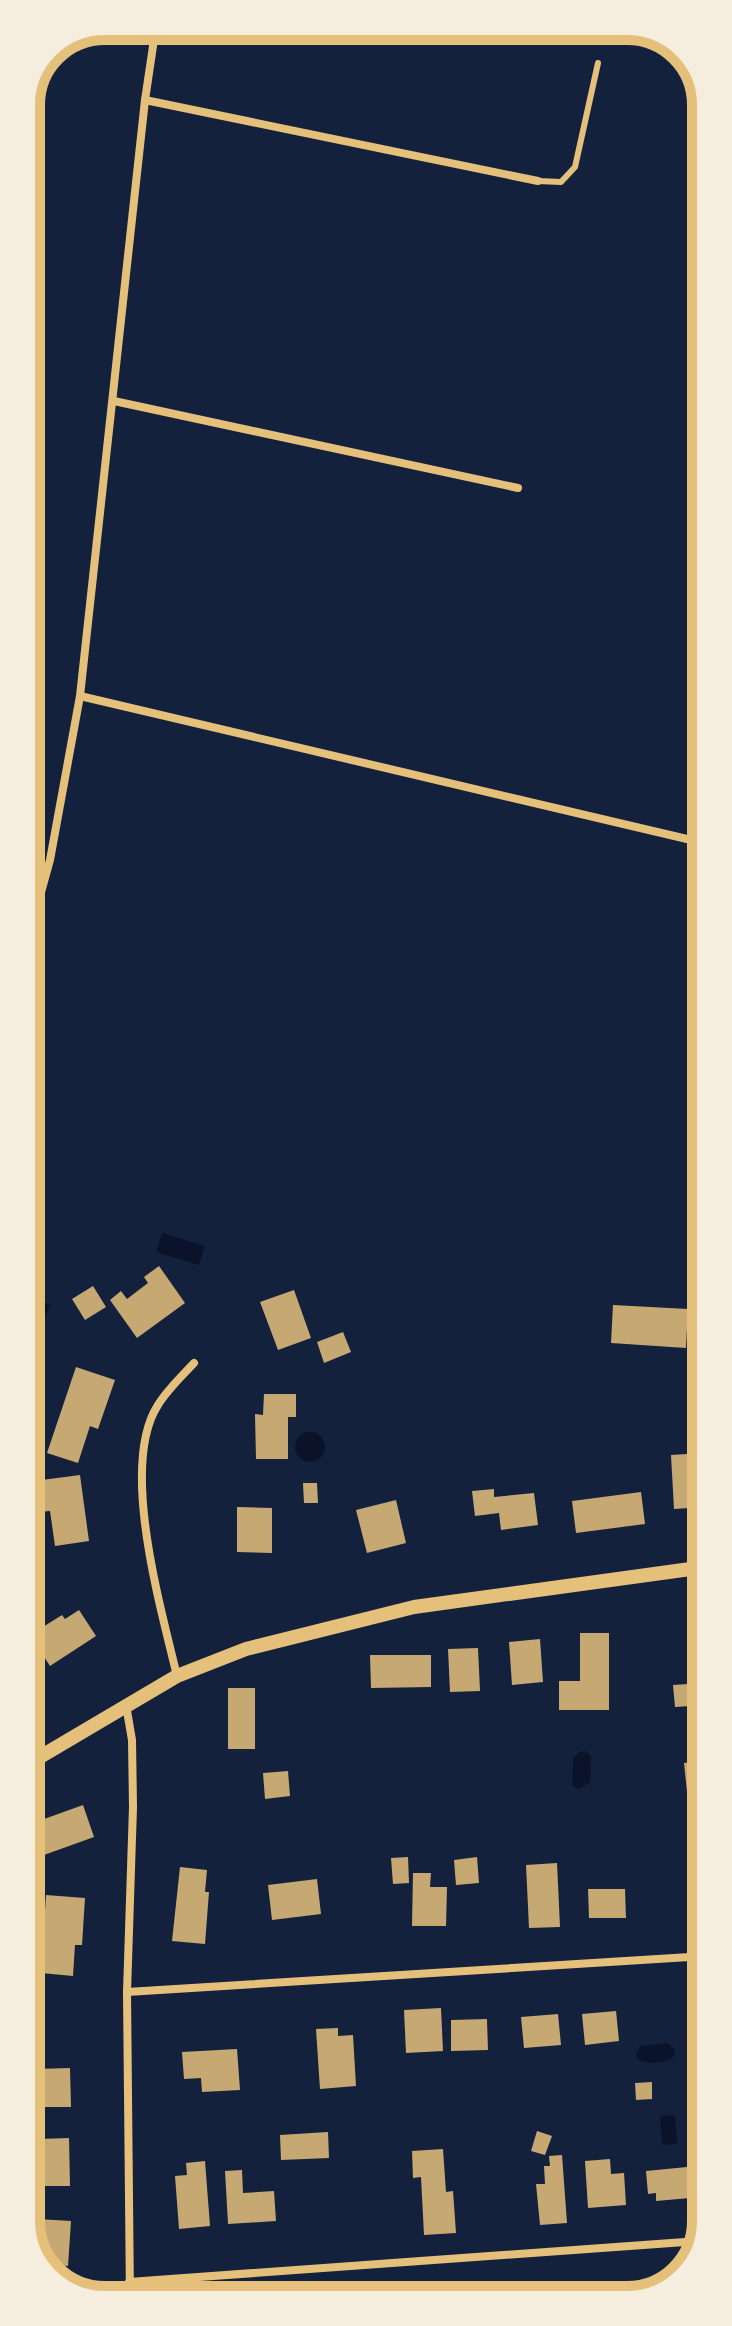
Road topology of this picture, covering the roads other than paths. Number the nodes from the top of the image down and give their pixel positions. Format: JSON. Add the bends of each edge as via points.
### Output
{"nodes":[{"id":1,"x":154,"y":40,"type":"edge"},
{"id":2,"x":598,"y":63,"type":"dead end"},
{"id":3,"x":145,"y":100,"type":"junction"},
{"id":4,"x":538,"y":181,"type":"joint"},
{"id":5,"x":114,"y":401,"type":"junction"},
{"id":6,"x":518,"y":488,"type":"dead end"},
{"id":7,"x":80,"y":696,"type":"junction"},
{"id":8,"x":692,"y":840,"type":"edge"},
{"id":9,"x":40,"y":896,"type":"edge"},
{"id":10,"x":194,"y":1363,"type":"dead end"},
{"id":11,"x":692,"y":1569,"type":"edge"},
{"id":12,"x":177,"y":1676,"type":"junction"},
{"id":13,"x":126,"y":1705,"type":"junction"},
{"id":14,"x":40,"y":1757,"type":"edge"},
{"id":15,"x":692,"y":1957,"type":"edge"},
{"id":16,"x":127,"y":1992,"type":"junction"},
{"id":17,"x":689,"y":2242,"type":"edge"},
{"id":18,"x":129,"y":2282,"type":"junction"},
{"id":19,"x":129,"y":2286,"type":"edge"}],
"edges":[{"from":1,"to":3,"type":"street"},
{"from":2,"to":4,"type":"lane","via":[[575,167],[561,182]]},
{"from":3,"to":4,"type":"street"},
{"from":3,"to":5,"type":"street"},
{"from":5,"to":6,"type":"street"},
{"from":5,"to":7,"type":"street"},
{"from":7,"to":8,"type":"street"},
{"from":7,"to":9,"type":"street"},
{"from":10,"to":12,"type":"street","via":[[157,1406],[140,1471]]},
{"from":11,"to":12,"type":"street","via":[[414,1607],[246,1649]]},
{"from":12,"to":13,"type":"street"},
{"from":13,"to":14,"type":"street"},
{"from":13,"to":16,"type":"street","via":[[133,1793]]},
{"from":15,"to":16,"type":"street"},
{"from":16,"to":18,"type":"street"},
{"from":17,"to":18,"type":"street"},
{"from":18,"to":19,"type":"street"}]}
